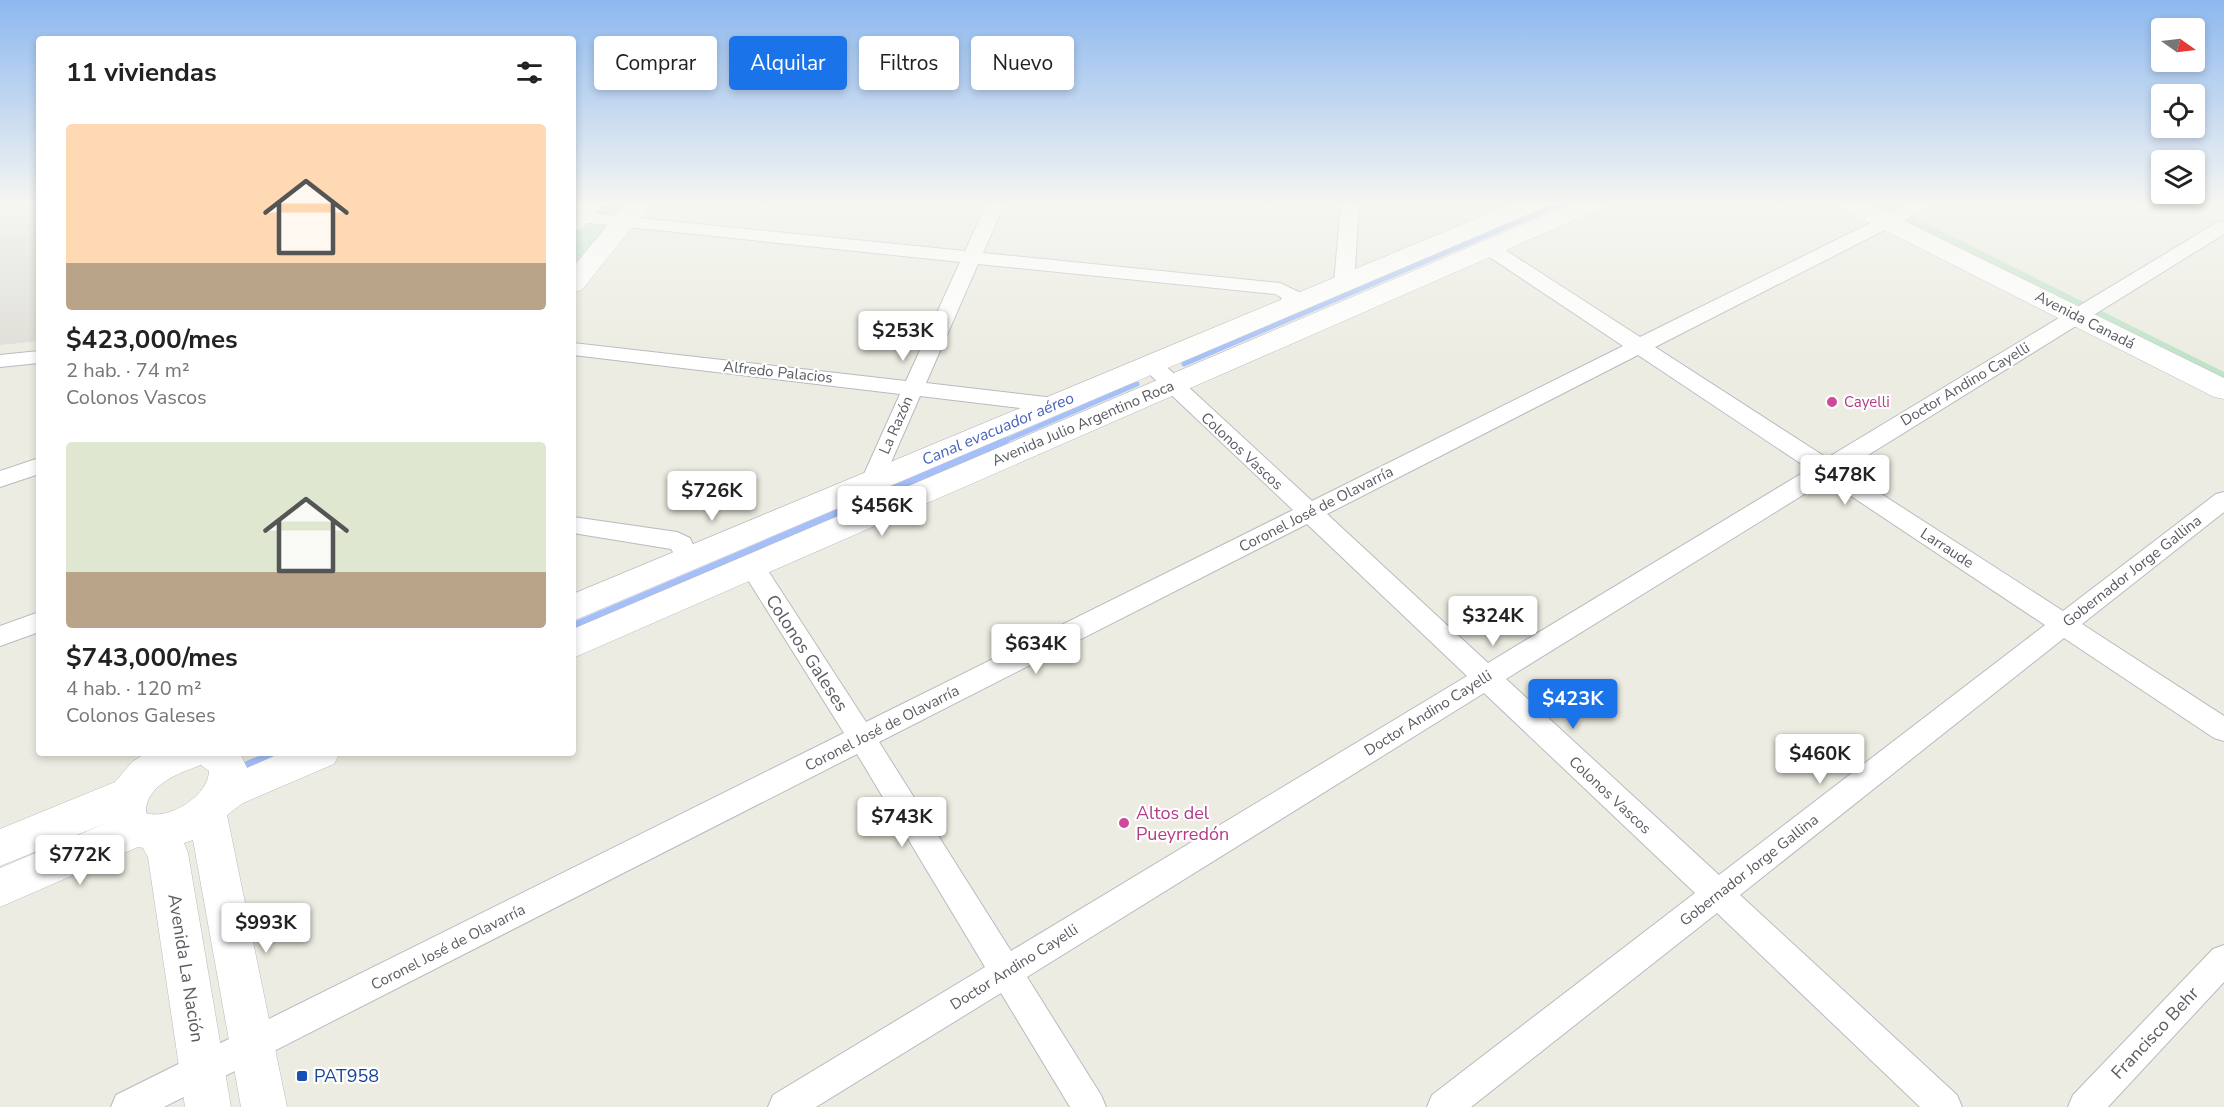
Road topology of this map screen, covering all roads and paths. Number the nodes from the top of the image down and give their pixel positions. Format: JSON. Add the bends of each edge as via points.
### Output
{"nodes":[{"id":1,"x":597,"y":255,"type":"edge"},
{"id":2,"x":954,"y":255,"type":"edge"},
{"id":3,"x":1346,"y":255,"type":"edge"},
{"id":4,"x":1411,"y":255,"type":"edge"},
{"id":5,"x":1472,"y":255,"type":"edge"},
{"id":6,"x":1499,"y":255,"type":"edge"},
{"id":7,"x":1814,"y":255,"type":"edge"},
{"id":8,"x":1982,"y":255,"type":"edge"},
{"id":9,"x":2177,"y":255,"type":"edge"},
{"id":10,"x":972,"y":257,"type":"junction"},
{"id":11,"x":576,"y":280,"type":"edge"},
{"id":12,"x":1344,"y":283,"type":"junction"},
{"id":13,"x":1287,"y":307,"type":"junction"},
{"id":14,"x":2085,"y":311,"type":"junction"},
{"id":15,"x":1639,"y":346,"type":"junction"},
{"id":16,"x":576,"y":349,"type":"edge"},
{"id":17,"x":36,"y":357,"type":"edge"},
{"id":18,"x":0,"y":361,"type":"edge"},
{"id":19,"x":2224,"y":372,"type":"edge"},
{"id":20,"x":1161,"y":375,"type":"junction"},
{"id":21,"x":913,"y":387,"type":"junction"},
{"id":22,"x":2224,"y":390,"type":"edge"},
{"id":23,"x":1054,"y":405,"type":"junction"},
{"id":24,"x":36,"y":467,"type":"edge"},
{"id":25,"x":1827,"y":469,"type":"junction"},
{"id":26,"x":0,"y":479,"type":"edge"},
{"id":27,"x":871,"y":483,"type":"junction"},
{"id":28,"x":2224,"y":500,"type":"edge"},
{"id":29,"x":1308,"y":513,"type":"junction"},
{"id":30,"x":576,"y":525,"type":"edge"},
{"id":31,"x":675,"y":565,"type":"junction"},
{"id":32,"x":752,"y":566,"type":"junction"},
{"id":33,"x":576,"y":607,"type":"edge"},
{"id":34,"x":36,"y":623,"type":"edge"},
{"id":35,"x":2064,"y":625,"type":"junction"},
{"id":36,"x":0,"y":636,"type":"edge"},
{"id":37,"x":576,"y":643,"type":"edge"},
{"id":38,"x":1485,"y":678,"type":"junction"},
{"id":39,"x":2224,"y":730,"type":"edge"},
{"id":40,"x":862,"y":738,"type":"junction"},
{"id":41,"x":201,"y":756,"type":"edge"},
{"id":42,"x":216,"y":756,"type":"edge"},
{"id":43,"x":315,"y":756,"type":"edge"},
{"id":44,"x":144,"y":796,"type":"edge"},
{"id":45,"x":215,"y":803,"type":"junction"},
{"id":46,"x":0,"y":848,"type":"edge"},
{"id":47,"x":0,"y":888,"type":"edge"},
{"id":48,"x":1717,"y":894,"type":"junction"},
{"id":49,"x":2224,"y":960,"type":"edge"},
{"id":50,"x":1006,"y":972,"type":"junction"},
{"id":51,"x":252,"y":1045,"type":"junction"},
{"id":52,"x":205,"y":1089,"type":"edge"},
{"id":53,"x":128,"y":1107,"type":"edge"},
{"id":54,"x":264,"y":1107,"type":"edge"},
{"id":55,"x":785,"y":1107,"type":"edge"},
{"id":56,"x":1089,"y":1107,"type":"edge"},
{"id":57,"x":1444,"y":1107,"type":"edge"},
{"id":58,"x":1945,"y":1107,"type":"edge"},
{"id":59,"x":2085,"y":1107,"type":"edge"}],
"edges":[{"from":1,"to":11,"type":"main road"},
{"from":2,"to":10,"type":"street"},
{"from":3,"to":12,"type":"street"},
{"from":4,"to":12,"type":"main road","name":"Avenida Julio Argentino Roca"},
{"from":5,"to":20,"type":"main road","name":"Avenida Julio Argentino Roca"},
{"from":6,"to":15,"type":"street","name":"Larraude"},
{"from":7,"to":15,"type":"street","name":"Coronel José de Olavarría"},
{"from":8,"to":14,"type":"main road","name":"Avenida Canadá"},
{"from":9,"to":14,"type":"street","name":"Doctor Andino Cayelli"},
{"from":10,"to":13,"type":"street","via":[[1280,288],[1292,296]]},
{"from":10,"to":21,"type":"street","name":"La Razón"},
{"from":12,"to":13,"type":"main road","name":"Avenida Julio Argentino Roca"},
{"from":13,"to":20,"type":"main road","name":"Avenida Julio Argentino Roca"},
{"from":14,"to":19,"type":"main road","name":"Avenida Canadá"},
{"from":14,"to":22,"type":"main road","name":"Avenida Canadá"},
{"from":14,"to":25,"type":"street","name":"Doctor Andino Cayelli"},
{"from":15,"to":25,"type":"street","name":"Larraude"},
{"from":15,"to":29,"type":"street","name":"Coronel José de Olavarría"},
{"from":16,"to":21,"type":"street","name":"Alfredo Palacios"},
{"from":17,"to":18,"type":"street"},
{"from":20,"to":23,"type":"main road","name":"Avenida Julio Argentino Roca"},
{"from":20,"to":29,"type":"street","name":"Colonos Vascos"},
{"from":20,"to":32,"type":"main road","name":"Avenida Julio Argentino Roca"},
{"from":21,"to":23,"type":"street","name":"Alfredo Palacios"},
{"from":21,"to":27,"type":"street","name":"La Razón"},
{"from":23,"to":27,"type":"main road","name":"Avenida Julio Argentino Roca"},
{"from":24,"to":26,"type":"street"},
{"from":25,"to":35,"type":"street","name":"Larraude"},
{"from":25,"to":38,"type":"street","name":"Doctor Andino Cayelli"},
{"from":27,"to":31,"type":"main road","name":"Avenida Julio Argentino Roca"},
{"from":28,"to":35,"type":"street","name":"Gobernador Jorge Gallina"},
{"from":29,"to":38,"type":"street","name":"Colonos Vascos"},
{"from":29,"to":40,"type":"street","name":"Coronel José de Olavarría"},
{"from":30,"to":31,"type":"street","via":[[677,541],[685,553]]},
{"from":31,"to":33,"type":"main road","name":"Avenida Julio Argentino Roca"},
{"from":32,"to":37,"type":"main road","name":"Avenida Julio Argentino Roca"},
{"from":32,"to":40,"type":"street","name":"Colonos Galeses"},
{"from":34,"to":36,"type":"street"},
{"from":35,"to":39,"type":"street","name":"Larraude"},
{"from":35,"to":48,"type":"street","name":"Gobernador Jorge Gallina"},
{"from":38,"to":48,"type":"street","name":"Colonos Vascos"},
{"from":38,"to":50,"type":"street","name":"Doctor Andino Cayelli"},
{"from":40,"to":50,"type":"street","name":"Colonos Galeses"},
{"from":40,"to":51,"type":"street","name":"Coronel José de Olavarría"},
{"from":41,"to":44,"type":"main road","via":[[161,763]]},
{"from":42,"to":45,"type":"main road","via":[[228,763],[230,772],[228,784]]},
{"from":43,"to":45,"type":"main road"},
{"from":44,"to":45,"type":"main road","via":[[182,826]]},
{"from":44,"to":46,"type":"main road"},
{"from":44,"to":47,"type":"main road"},
{"from":44,"to":52,"type":"main road","name":"Avenida La Nación","via":[[168,853]]},
{"from":45,"to":51,"type":"main road"},
{"from":48,"to":57,"type":"street","name":"Gobernador Jorge Gallina"},
{"from":48,"to":58,"type":"street","name":"Colonos Vascos"},
{"from":49,"to":59,"type":"street","name":"Francisco Behr"},
{"from":50,"to":55,"type":"street","name":"Doctor Andino Cayelli"},
{"from":50,"to":56,"type":"street","name":"Colonos Galeses"},
{"from":51,"to":52,"type":"street","name":"Coronel José de Olavarría"},
{"from":51,"to":54,"type":"main road"},
{"from":52,"to":53,"type":"street","name":"Coronel José de Olavarría"}]}
